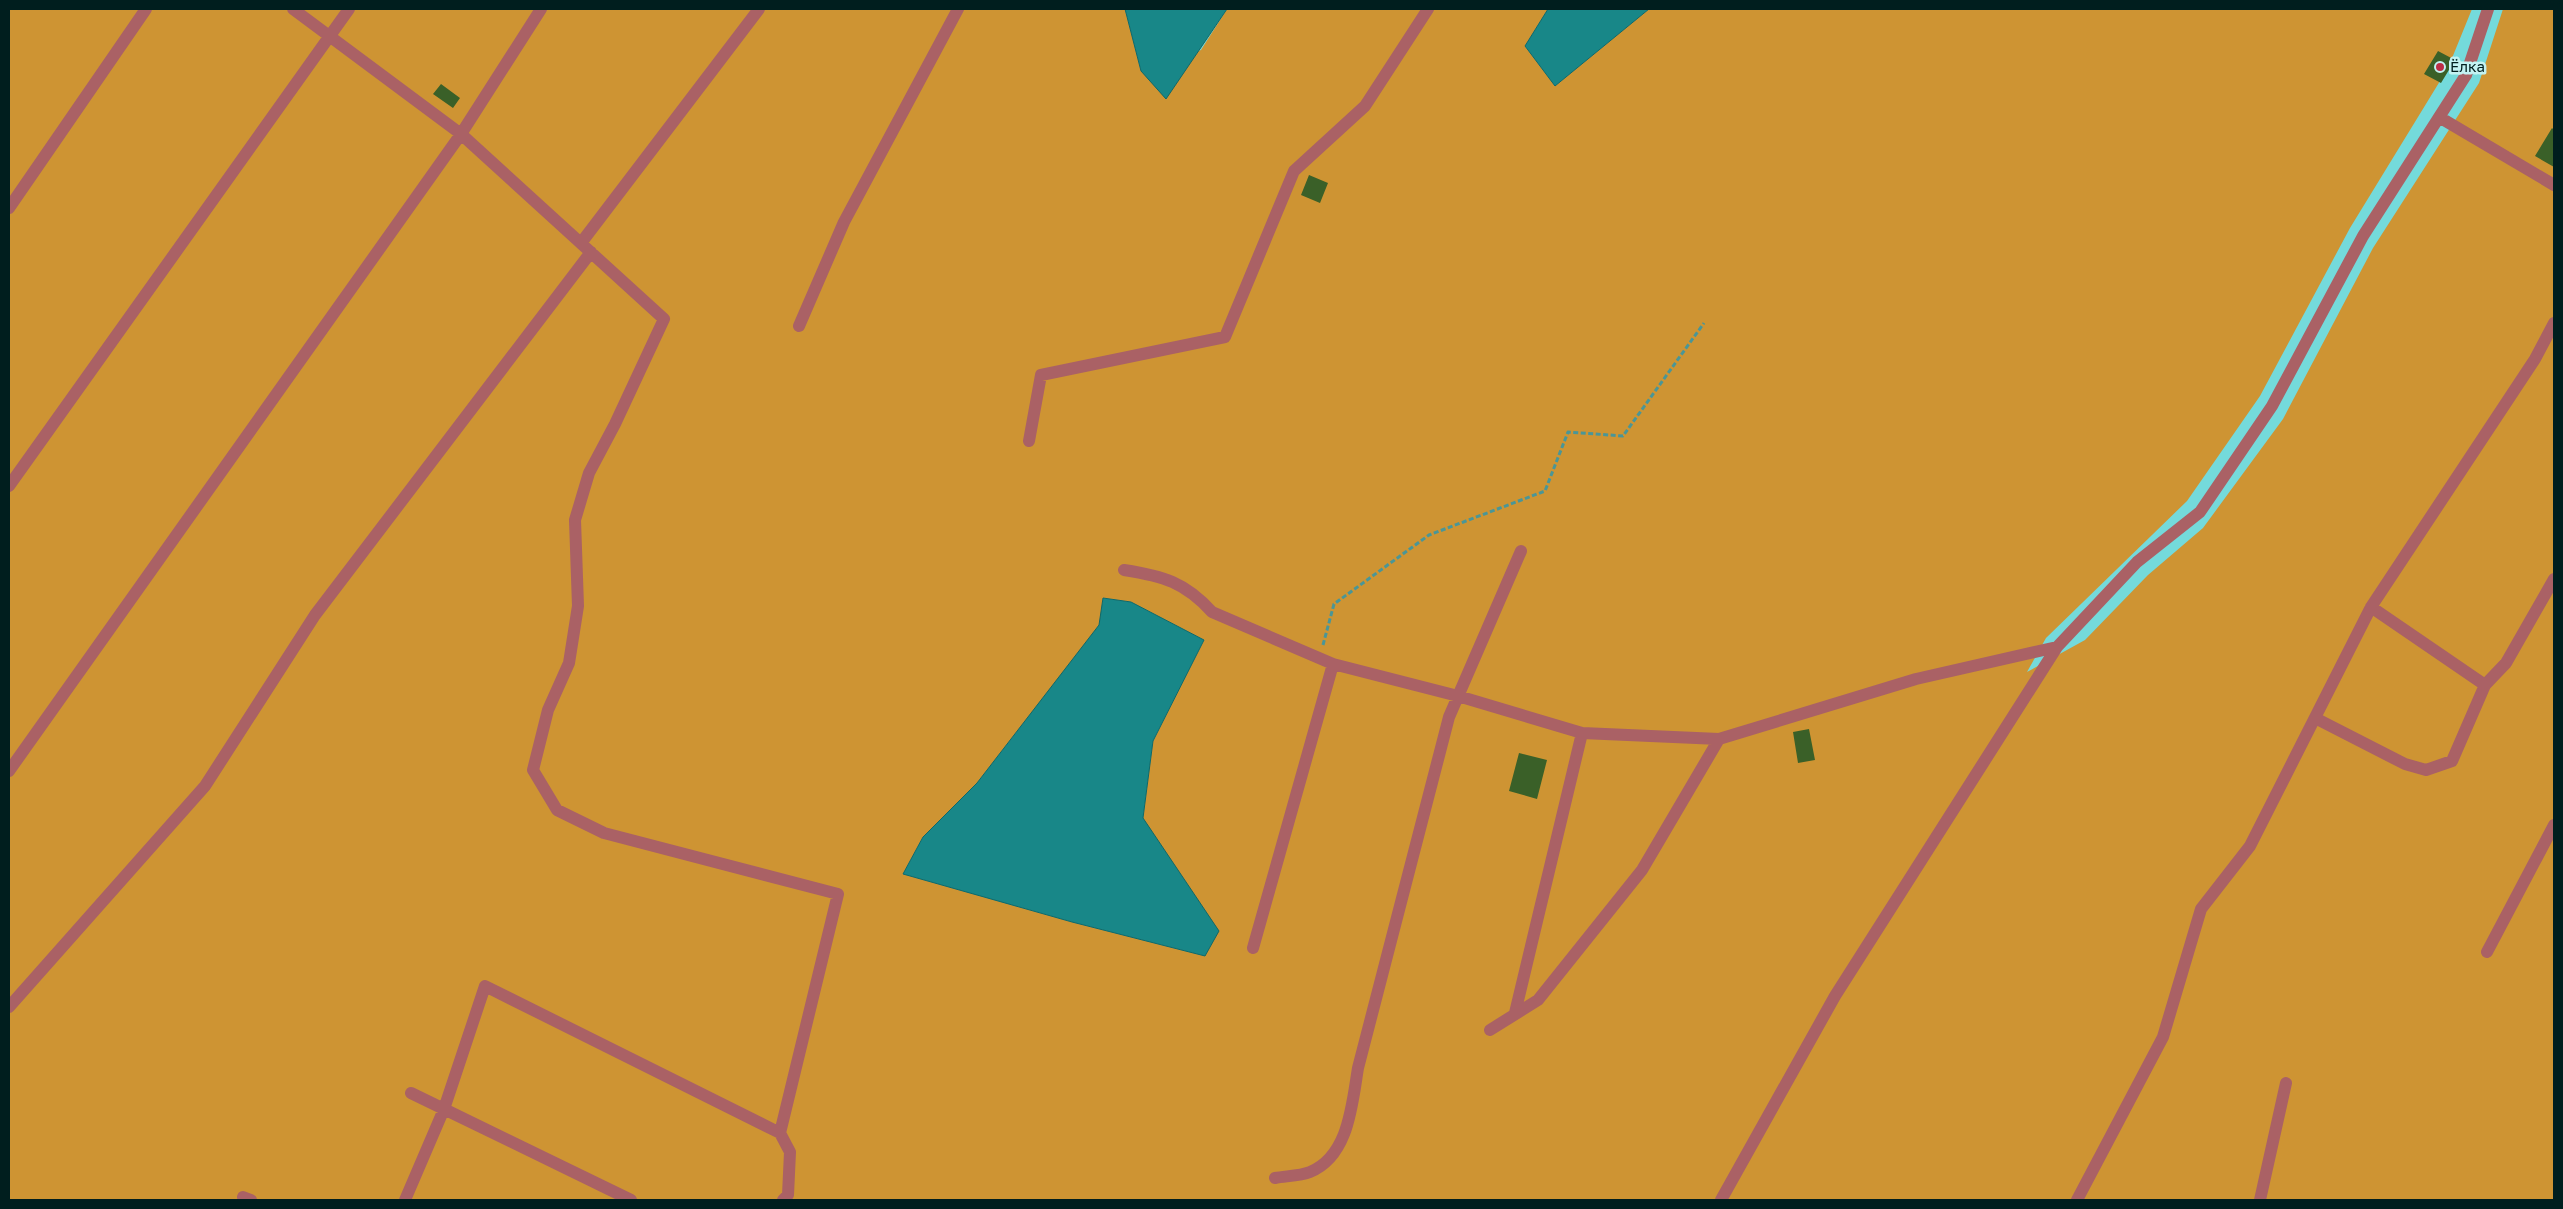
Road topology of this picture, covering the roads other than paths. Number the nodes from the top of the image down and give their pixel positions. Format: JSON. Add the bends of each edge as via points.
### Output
{"nodes":[{"id":1,"x":146,"y":9,"type":"edge"},
{"id":2,"x":293,"y":9,"type":"edge"},
{"id":3,"x":349,"y":9,"type":"edge"},
{"id":4,"x":541,"y":9,"type":"edge"},
{"id":5,"x":759,"y":9,"type":"edge"},
{"id":6,"x":958,"y":9,"type":"edge"},
{"id":7,"x":1428,"y":9,"type":"edge"},
{"id":8,"x":2488,"y":9,"type":"edge"},
{"id":9,"x":328,"y":36,"type":"junction"},
{"id":10,"x":2439,"y":117,"type":"junction"},
{"id":11,"x":462,"y":134,"type":"junction"},
{"id":12,"x":2554,"y":185,"type":"edge"},
{"id":13,"x":9,"y":208,"type":"edge"},
{"id":14,"x":581,"y":243,"type":"junction"},
{"id":15,"x":591,"y":252,"type":"junction"},
{"id":16,"x":2554,"y":323,"type":"edge"},
{"id":17,"x":799,"y":326,"type":"dead end"},
{"id":18,"x":1029,"y":441,"type":"dead end"},
{"id":19,"x":9,"y":486,"type":"edge"},
{"id":20,"x":1522,"y":550,"type":"dead end"},
{"id":21,"x":1124,"y":570,"type":"dead end"},
{"id":22,"x":2554,"y":579,"type":"edge"},
{"id":23,"x":2371,"y":607,"type":"junction"},
{"id":24,"x":2057,"y":647,"type":"junction"},
{"id":25,"x":1334,"y":664,"type":"junction"},
{"id":26,"x":2485,"y":685,"type":"junction"},
{"id":27,"x":1458,"y":696,"type":"junction"},
{"id":28,"x":2314,"y":718,"type":"junction"},
{"id":29,"x":1582,"y":733,"type":"junction"},
{"id":30,"x":1720,"y":740,"type":"junction"},
{"id":31,"x":9,"y":770,"type":"edge"},
{"id":32,"x":2554,"y":825,"type":"edge"},
{"id":33,"x":1253,"y":948,"type":"dead end"},
{"id":34,"x":2487,"y":952,"type":"dead end"},
{"id":35,"x":9,"y":1007,"type":"edge"},
{"id":36,"x":1515,"y":1013,"type":"junction"},
{"id":37,"x":1490,"y":1030,"type":"dead end"},
{"id":38,"x":2286,"y":1083,"type":"dead end"},
{"id":39,"x":411,"y":1093,"type":"dead end"},
{"id":40,"x":444,"y":1109,"type":"junction"},
{"id":41,"x":780,"y":1133,"type":"junction"},
{"id":42,"x":1275,"y":1178,"type":"dead end"},
{"id":43,"x":404,"y":1200,"type":"edge"},
{"id":44,"x":631,"y":1200,"type":"edge"},
{"id":45,"x":783,"y":1200,"type":"edge"},
{"id":46,"x":1721,"y":1200,"type":"edge"},
{"id":47,"x":2077,"y":1200,"type":"edge"},
{"id":48,"x":2260,"y":1200,"type":"edge"}],
"edges":[{"from":1,"to":13,"type":"street"},
{"from":2,"to":9,"type":"street"},
{"from":3,"to":9,"type":"street"},
{"from":4,"to":11,"type":"street"},
{"from":5,"to":14,"type":"street"},
{"from":6,"to":17,"type":"street","via":[[844,222]]},
{"from":7,"to":18,"type":"street","via":[[1365,106],[1294,171],[1225,337],[1040,375]]},
{"from":8,"to":10,"type":"street","via":[[2466,75]]},
{"from":9,"to":11,"type":"street"},
{"from":9,"to":19,"type":"street"},
{"from":10,"to":12,"type":"street"},
{"from":10,"to":24,"type":"street","via":[[2363,236],[2272,406],[2200,512],[2137,562]]},
{"from":11,"to":14,"type":"street"},
{"from":11,"to":31,"type":"street"},
{"from":14,"to":15,"type":"street"},
{"from":15,"to":35,"type":"street","via":[[316,615],[205,786]]},
{"from":15,"to":41,"type":"street","via":[[664,319],[589,473],[575,520],[578,606],[569,663],[548,710],[533,770],[557,810],[604,834],[838,894]]},
{"from":16,"to":23,"type":"street","via":[[2535,359]]},
{"from":20,"to":27,"type":"street"},
{"from":21,"to":25,"type":"street","via":[[1159,575],[1197,596],[1212,612]]},
{"from":22,"to":26,"type":"street","via":[[2506,663]]},
{"from":23,"to":26,"type":"street"},
{"from":23,"to":28,"type":"street"},
{"from":24,"to":30,"type":"street","via":[[1916,679]]},
{"from":24,"to":46,"type":"street","via":[[1835,996]]},
{"from":25,"to":27,"type":"street"},
{"from":25,"to":33,"type":"street"},
{"from":26,"to":28,"type":"street","via":[[2452,761],[2426,770],[2404,764]]},
{"from":27,"to":29,"type":"street"},
{"from":27,"to":42,"type":"street","via":[[1449,717],[1358,1068],[1350,1115],[1338,1147],[1335,1154],[1310,1172]]},
{"from":28,"to":47,"type":"street","via":[[2250,846],[2201,909],[2163,1036]]},
{"from":29,"to":30,"type":"street"},
{"from":29,"to":36,"type":"street"},
{"from":30,"to":36,"type":"street","via":[[1642,870],[1538,1000]]},
{"from":32,"to":34,"type":"street"},
{"from":36,"to":37,"type":"street"},
{"from":38,"to":48,"type":"street"},
{"from":39,"to":40,"type":"street"},
{"from":40,"to":41,"type":"street","via":[[485,986]]},
{"from":40,"to":43,"type":"street"},
{"from":40,"to":44,"type":"street"},
{"from":41,"to":45,"type":"street","via":[[790,1152],[788,1195]]}]}
